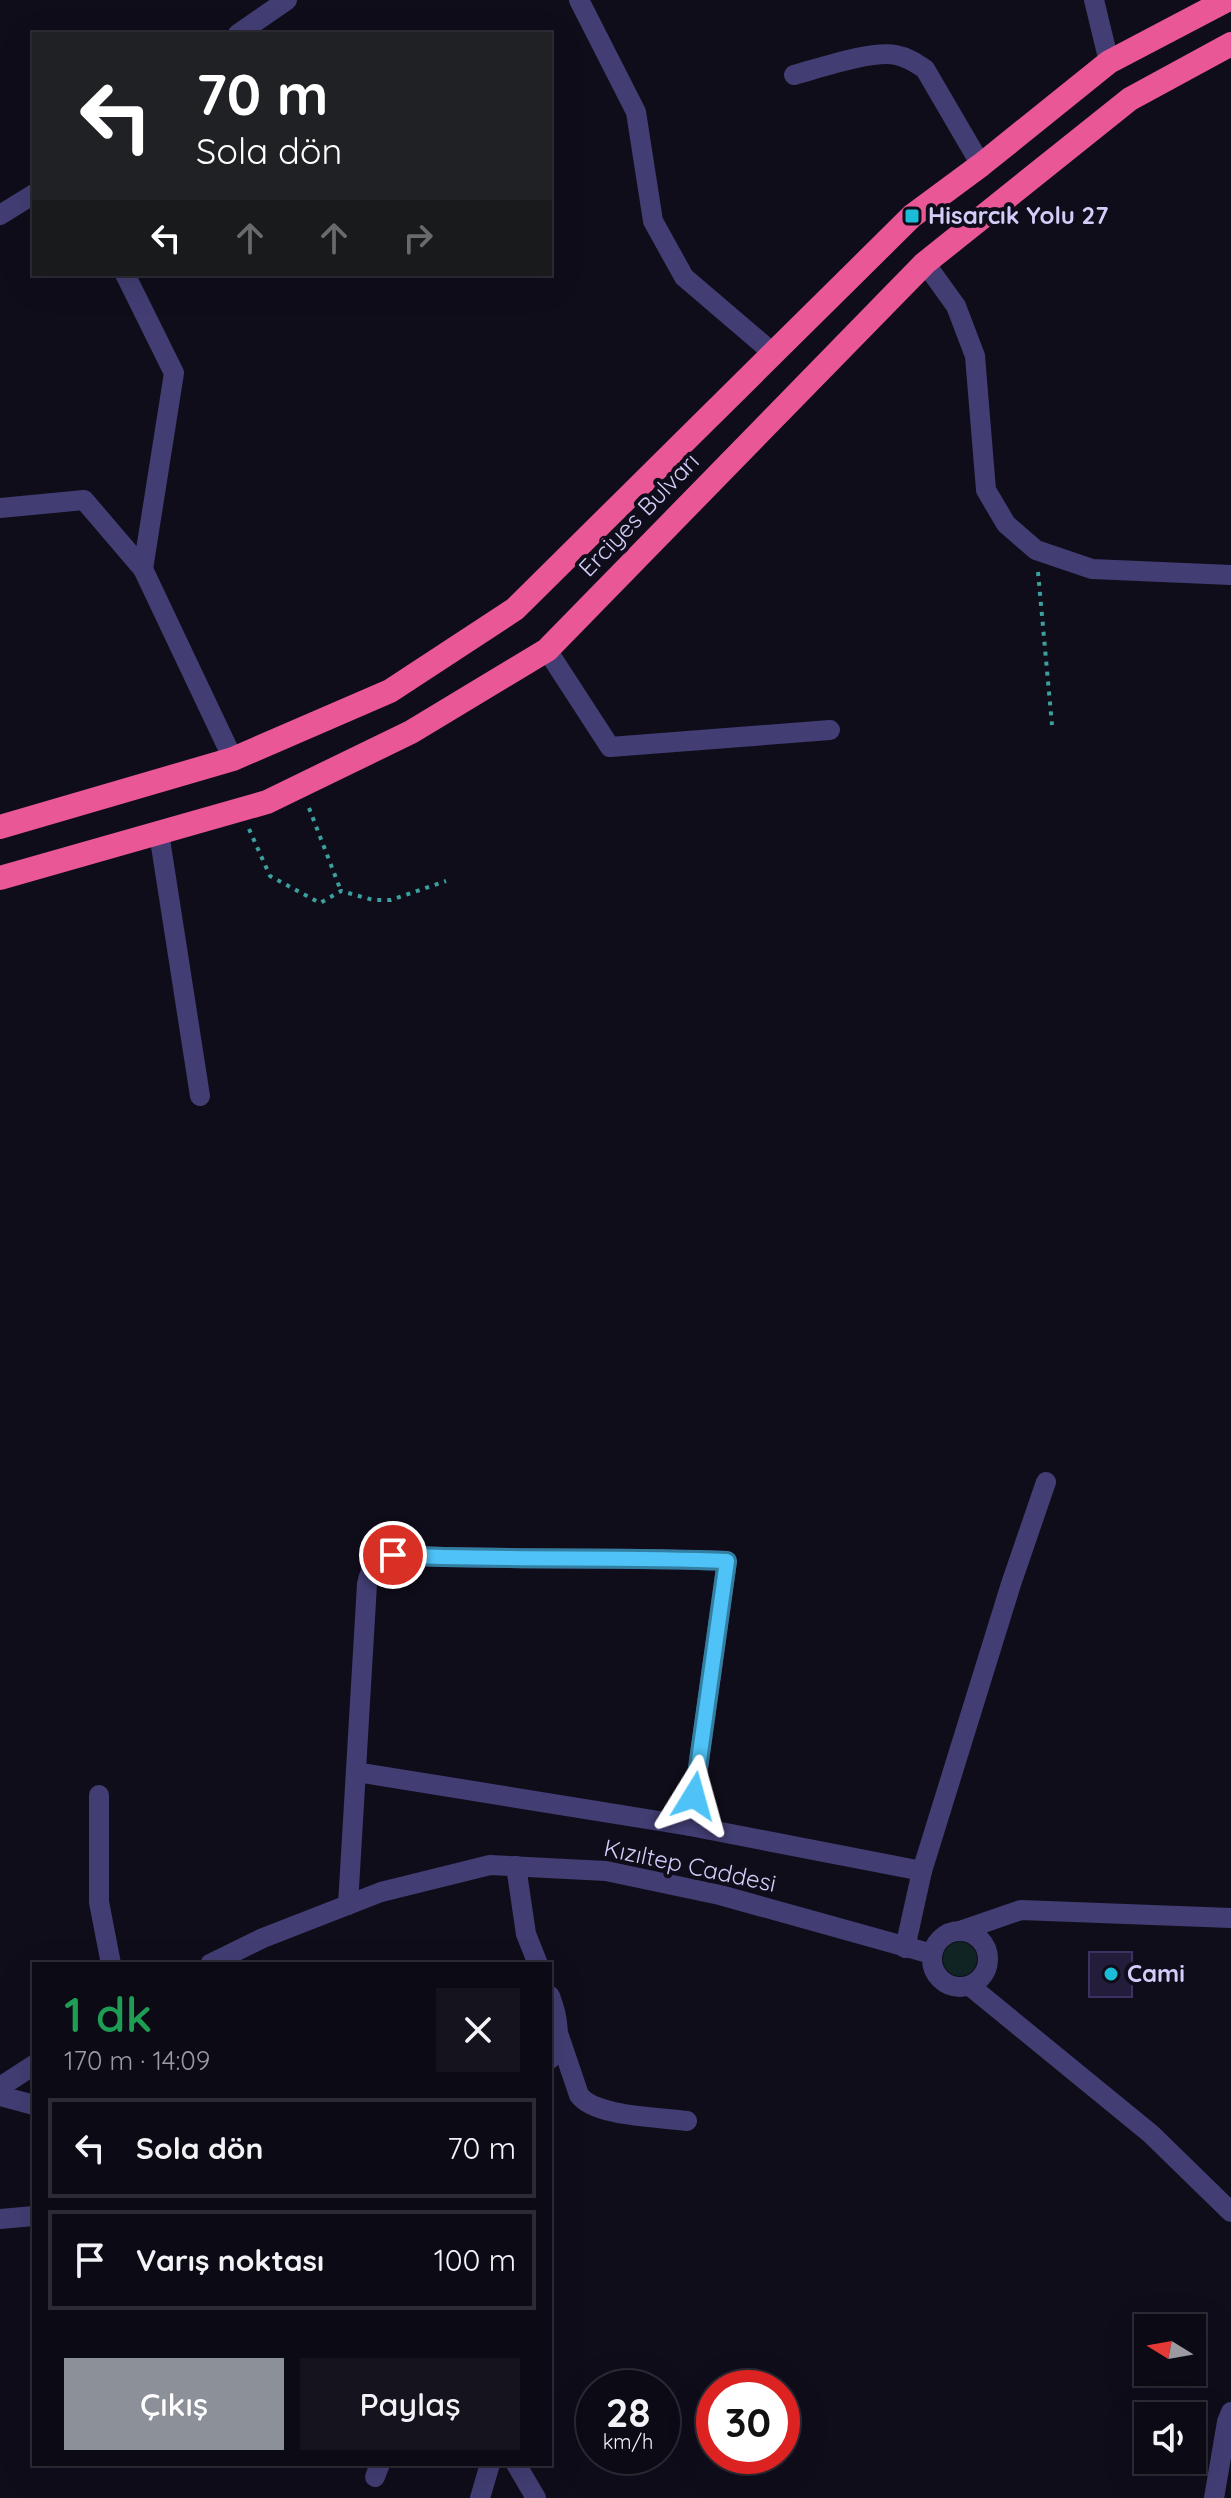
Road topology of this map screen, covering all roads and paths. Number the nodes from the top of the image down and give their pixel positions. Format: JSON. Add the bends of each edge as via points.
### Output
{"nodes":[{"id":1,"x":287,"y":0,"type":"edge"},
{"id":2,"x":579,"y":0,"type":"edge"},
{"id":3,"x":1094,"y":0,"type":"edge"},
{"id":4,"x":1227,"y":0,"type":"edge"},
{"id":5,"x":241,"y":32,"type":"edge"},
{"id":6,"x":1230,"y":48,"type":"edge"},
{"id":7,"x":1109,"y":62,"type":"junction"},
{"id":8,"x":794,"y":75,"type":"dead end"},
{"id":9,"x":981,"y":165,"type":"junction"},
{"id":10,"x":32,"y":195,"type":"edge"},
{"id":11,"x":0,"y":215,"type":"edge"},
{"id":12,"x":925,"y":263,"type":"junction"},
{"id":13,"x":126,"y":276,"type":"edge"},
{"id":14,"x":773,"y":353,"type":"junction"},
{"id":15,"x":0,"y":508,"type":"edge"},
{"id":16,"x":1036,"y":550,"type":"junction"},
{"id":17,"x":143,"y":569,"type":"junction"},
{"id":18,"x":1231,"y":575,"type":"edge"},
{"id":19,"x":547,"y":650,"type":"junction"},
{"id":20,"x":1052,"y":725,"type":"dead end"},
{"id":21,"x":830,"y":730,"type":"dead end"},
{"id":22,"x":233,"y":759,"type":"junction"},
{"id":23,"x":300,"y":786,"type":"junction"},
{"id":24,"x":241,"y":811,"type":"junction"},
{"id":25,"x":0,"y":827,"type":"edge"},
{"id":26,"x":159,"y":833,"type":"junction"},
{"id":27,"x":0,"y":878,"type":"edge"},
{"id":28,"x":446,"y":881,"type":"dead end"},
{"id":29,"x":341,"y":891,"type":"junction"},
{"id":30,"x":200,"y":1096,"type":"dead end"},
{"id":31,"x":1046,"y":1482,"type":"dead end"},
{"id":32,"x":356,"y":1772,"type":"junction"},
{"id":33,"x":99,"y":1795,"type":"dead end"},
{"id":34,"x":690,"y":1826,"type":"junction"},
{"id":35,"x":516,"y":1866,"type":"junction"},
{"id":36,"x":922,"y":1871,"type":"junction"},
{"id":37,"x":348,"y":1905,"type":"junction"},
{"id":38,"x":1231,"y":1918,"type":"edge"},
{"id":39,"x":960,"y":1931,"type":"junction"},
{"id":40,"x":905,"y":1948,"type":"junction"},
{"id":41,"x":932,"y":1954,"type":"junction"},
{"id":42,"x":111,"y":1962,"type":"edge"},
{"id":43,"x":214,"y":1962,"type":"edge"},
{"id":44,"x":537,"y":1962,"type":"edge"},
{"id":45,"x":970,"y":1986,"type":"junction"},
{"id":46,"x":552,"y":2001,"type":"edge"},
{"id":47,"x":558,"y":2033,"type":"junction"},
{"id":48,"x":552,"y":2052,"type":"edge"},
{"id":49,"x":32,"y":2066,"type":"edge"},
{"id":50,"x":0,"y":2087,"type":"edge"},
{"id":51,"x":0,"y":2096,"type":"edge"},
{"id":52,"x":32,"y":2104,"type":"edge"},
{"id":53,"x":687,"y":2121,"type":"dead end"},
{"id":54,"x":1231,"y":2212,"type":"edge"},
{"id":55,"x":32,"y":2216,"type":"edge"},
{"id":56,"x":0,"y":2219,"type":"edge"},
{"id":57,"x":1231,"y":2412,"type":"edge"},
{"id":58,"x":489,"y":2466,"type":"edge"},
{"id":59,"x":517,"y":2466,"type":"edge"},
{"id":60,"x":480,"y":2498,"type":"edge"},
{"id":61,"x":536,"y":2498,"type":"edge"},
{"id":62,"x":1214,"y":2498,"type":"edge"}],
"edges":[{"from":1,"to":5,"type":"street"},
{"from":2,"to":14,"type":"street","via":[[636,112],[653,221],[684,277]]},
{"from":3,"to":7,"type":"street"},
{"from":4,"to":7,"type":"highway","name":"Erciyes Bulvarı"},
{"from":6,"to":12,"type":"highway","name":"Erciyes Bulvarı","via":[[1130,99]]},
{"from":7,"to":9,"type":"highway","name":"Erciyes Bulvarı"},
{"from":8,"to":9,"type":"street","via":[[881,54],[912,60],[925,69]]},
{"from":9,"to":14,"type":"highway","name":"Erciyes Bulvarı","via":[[912,216]]},
{"from":10,"to":11,"type":"street"},
{"from":12,"to":16,"type":"street","via":[[956,306],[975,356],[986,490],[1006,524]]},
{"from":12,"to":19,"type":"highway","name":"Erciyes Bulvarı"},
{"from":13,"to":17,"type":"street","via":[[174,373]]},
{"from":14,"to":22,"type":"highway","name":"Erciyes Bulvarı","via":[[515,609],[390,691]]},
{"from":15,"to":17,"type":"street","via":[[84,500]]},
{"from":16,"to":18,"type":"street","via":[[1092,569]]},
{"from":16,"to":20,"type":"path"},
{"from":17,"to":22,"type":"street"},
{"from":19,"to":21,"type":"street","via":[[610,747]]},
{"from":19,"to":23,"type":"highway","name":"Erciyes Bulvarı","via":[[411,732]]},
{"from":22,"to":25,"type":"highway","name":"Erciyes Bulvarı"},
{"from":23,"to":24,"type":"highway","name":"Erciyes Bulvarı"},
{"from":23,"to":29,"type":"path"},
{"from":24,"to":26,"type":"highway","name":"Erciyes Bulvarı"},
{"from":24,"to":29,"type":"path","via":[[270,876],[320,903]]},
{"from":26,"to":27,"type":"highway","name":"Erciyes Bulvarı"},
{"from":26,"to":30,"type":"street"},
{"from":28,"to":29,"type":"path","via":[[391,900]]},
{"from":31,"to":36,"type":"street"},
{"from":32,"to":34,"type":"street"},
{"from":32,"to":34,"type":"street","via":[[367,1584],[372,1568],[384,1558],[727,1561]]},
{"from":32,"to":37,"type":"street"},
{"from":33,"to":42,"type":"street","via":[[99,1902]]},
{"from":34,"to":36,"type":"street"},
{"from":35,"to":37,"type":"street","name":"Kızıltep Caddesi","via":[[490,1865]]},
{"from":35,"to":40,"type":"street","name":"Kızıltep Caddesi","via":[[606,1871],[706,1892]]},
{"from":35,"to":44,"type":"street","via":[[526,1934]]},
{"from":36,"to":40,"type":"street"},
{"from":37,"to":43,"type":"street","name":"Kızıltep Caddesi"},
{"from":38,"to":39,"type":"street","via":[[1021,1910]]},
{"from":39,"to":41,"type":"street","via":[[942,1937]]},
{"from":39,"to":45,"type":"street","via":[[978,1937],[988,1954],[985,1973]]},
{"from":40,"to":41,"type":"street","name":"Kızıltep Caddesi"},
{"from":41,"to":45,"type":"street","via":[[942,1981]]},
{"from":45,"to":54,"type":"street","via":[[1151,2134]]},
{"from":46,"to":47,"type":"street"},
{"from":47,"to":48,"type":"street"},
{"from":47,"to":53,"type":"street","via":[[584,2102]]},
{"from":49,"to":50,"type":"street"},
{"from":51,"to":52,"type":"street"},
{"from":55,"to":56,"type":"street"},
{"from":57,"to":62,"type":"street"},
{"from":58,"to":60,"type":"street"},
{"from":59,"to":61,"type":"street"}]}
